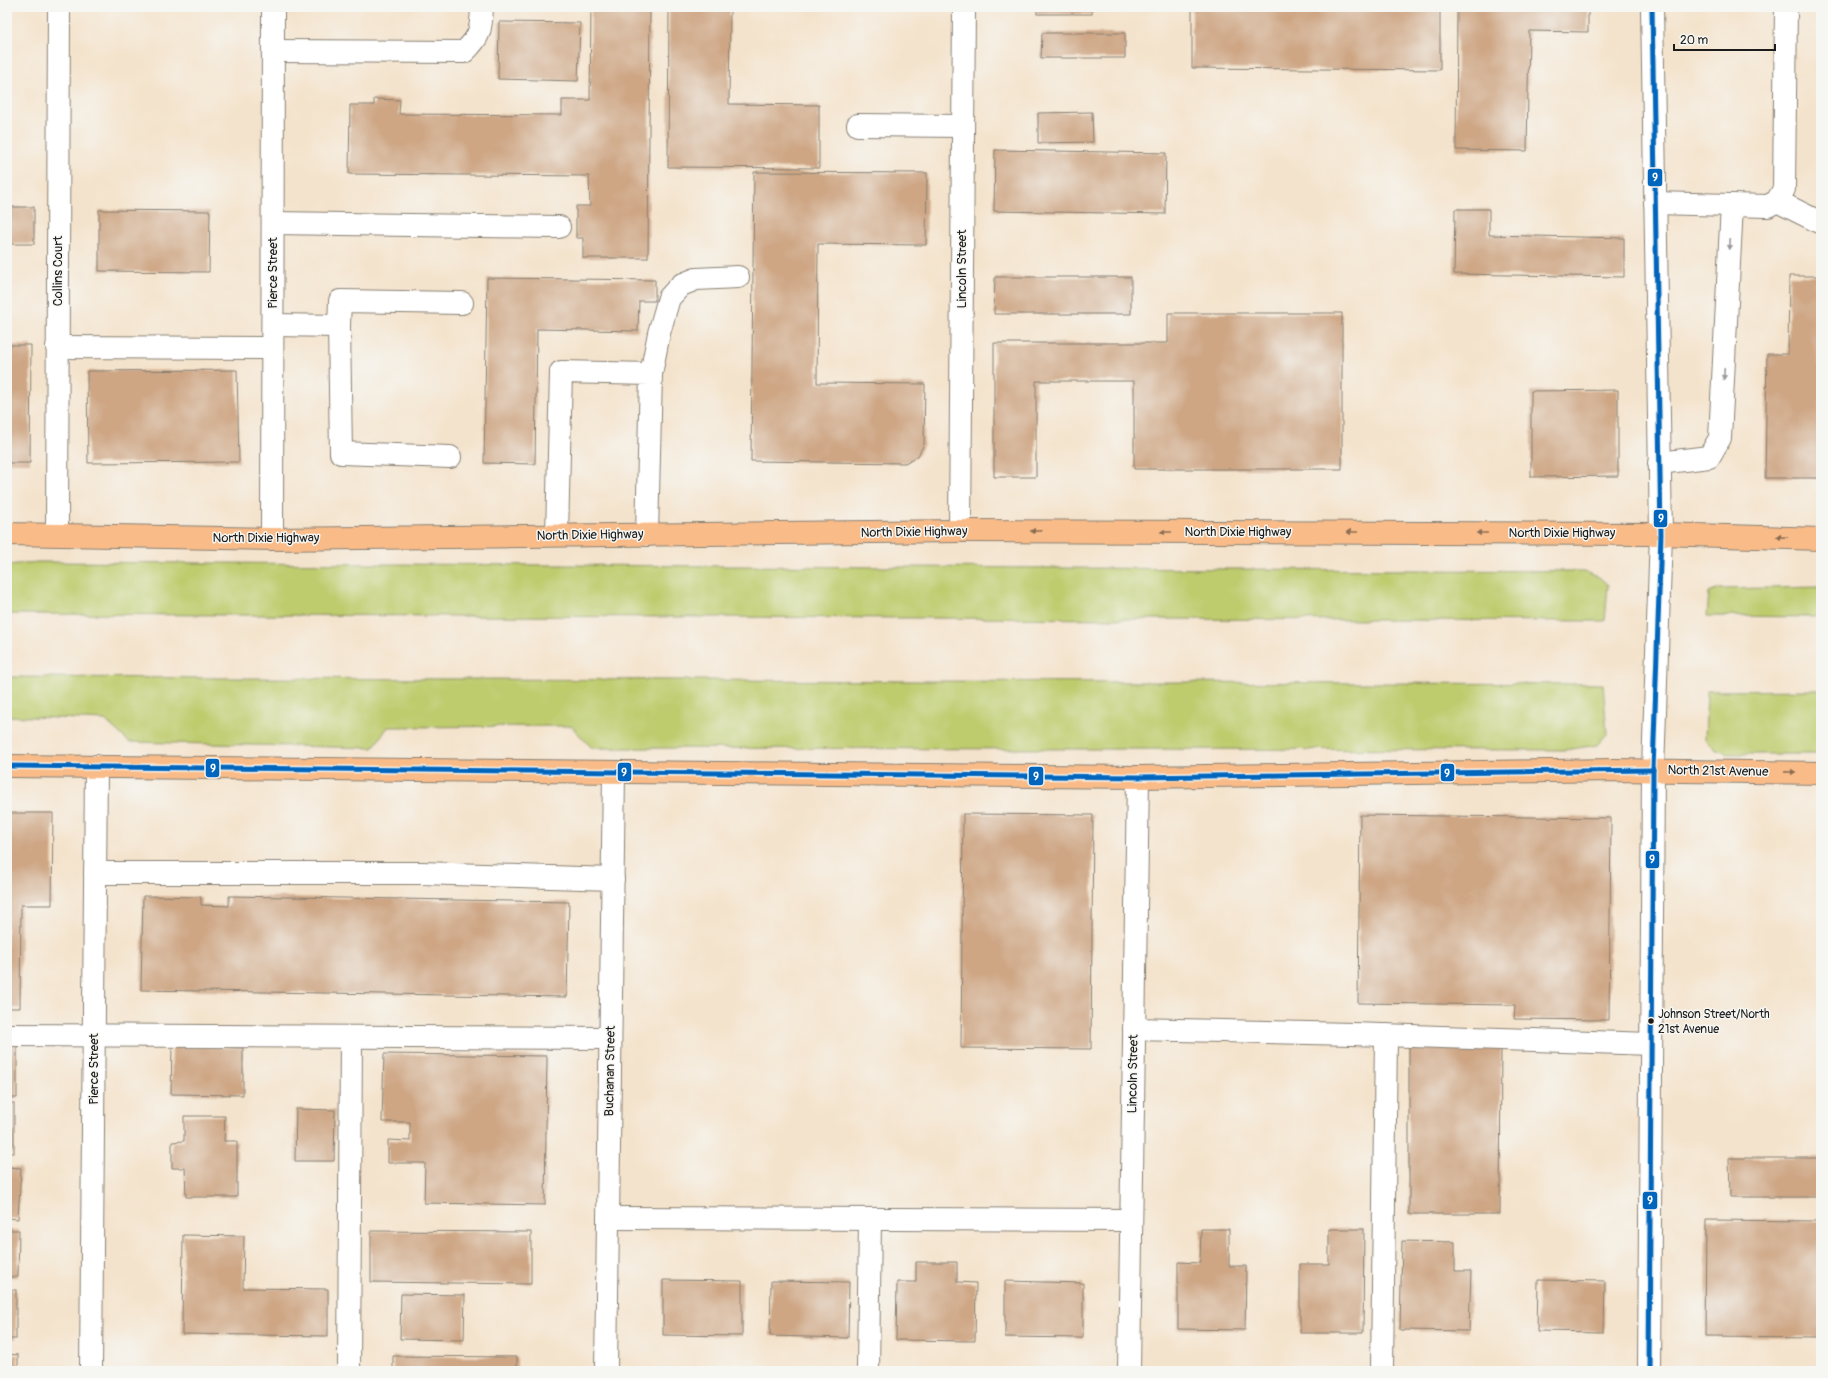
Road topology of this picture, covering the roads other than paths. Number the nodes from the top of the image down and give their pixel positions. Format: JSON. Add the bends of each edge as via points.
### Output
{"nodes":[{"id":1,"x":59,"y":7,"type":"edge"},
{"id":2,"x":273,"y":7,"type":"edge"},
{"id":3,"x":482,"y":7,"type":"edge"},
{"id":4,"x":964,"y":7,"type":"edge"},
{"id":5,"x":1652,"y":7,"type":"edge"},
{"id":6,"x":1786,"y":7,"type":"edge"},
{"id":7,"x":273,"y":51,"type":"junction"},
{"id":8,"x":858,"y":125,"type":"dead end"},
{"id":9,"x":963,"y":126,"type":"junction"},
{"id":10,"x":1777,"y":201,"type":"junction"},
{"id":11,"x":1655,"y":203,"type":"junction"},
{"id":12,"x":1732,"y":205,"type":"junction"},
{"id":13,"x":273,"y":223,"type":"junction"},
{"id":14,"x":1821,"y":223,"type":"edge"},
{"id":15,"x":559,"y":227,"type":"dead end"},
{"id":16,"x":738,"y":277,"type":"dead end"},
{"id":17,"x":462,"y":303,"type":"dead end"},
{"id":18,"x":273,"y":325,"type":"junction"},
{"id":19,"x":339,"y":326,"type":"junction"},
{"id":20,"x":57,"y":347,"type":"junction"},
{"id":21,"x":272,"y":348,"type":"junction"},
{"id":22,"x":651,"y":374,"type":"junction"},
{"id":23,"x":450,"y":457,"type":"dead end"},
{"id":24,"x":1659,"y":463,"type":"junction"},
{"id":25,"x":960,"y":531,"type":"junction"},
{"id":26,"x":7,"y":534,"type":"edge"},
{"id":27,"x":57,"y":534,"type":"junction"},
{"id":28,"x":1661,"y":534,"type":"junction"},
{"id":29,"x":648,"y":535,"type":"junction"},
{"id":30,"x":557,"y":536,"type":"junction"},
{"id":31,"x":1821,"y":538,"type":"edge"},
{"id":32,"x":272,"y":539,"type":"junction"},
{"id":33,"x":7,"y":766,"type":"edge"},
{"id":34,"x":96,"y":766,"type":"junction"},
{"id":35,"x":1653,"y":770,"type":"junction"},
{"id":36,"x":614,"y":772,"type":"junction"},
{"id":37,"x":1821,"y":773,"type":"edge"},
{"id":38,"x":1138,"y":777,"type":"junction"},
{"id":39,"x":95,"y":873,"type":"junction"},
{"id":40,"x":612,"y":879,"type":"junction"},
{"id":41,"x":1134,"y":1030,"type":"junction"},
{"id":42,"x":7,"y":1035,"type":"edge"},
{"id":43,"x":1386,"y":1035,"type":"junction"},
{"id":44,"x":94,"y":1036,"type":"junction"},
{"id":45,"x":351,"y":1037,"type":"junction"},
{"id":46,"x":610,"y":1038,"type":"junction"},
{"id":47,"x":1651,"y":1044,"type":"junction"},
{"id":48,"x":608,"y":1218,"type":"junction"},
{"id":49,"x":870,"y":1219,"type":"junction"},
{"id":50,"x":1131,"y":1220,"type":"junction"},
{"id":51,"x":92,"y":1371,"type":"edge"},
{"id":52,"x":349,"y":1371,"type":"edge"},
{"id":53,"x":606,"y":1371,"type":"edge"},
{"id":54,"x":868,"y":1371,"type":"edge"},
{"id":55,"x":1129,"y":1371,"type":"edge"},
{"id":56,"x":1382,"y":1371,"type":"edge"},
{"id":57,"x":1649,"y":1371,"type":"edge"}],
"edges":[{"from":1,"to":20,"type":"street","name":"Collins Court"},
{"from":2,"to":7,"type":"street","name":"Pierce Street"},
{"from":3,"to":7,"type":"street","via":[[480,31],[472,45],[464,52]]},
{"from":4,"to":9,"type":"street","name":"Lincoln Street"},
{"from":5,"to":11,"type":"street"},
{"from":6,"to":10,"type":"street","via":[[1784,189]]},
{"from":7,"to":13,"type":"street","name":"Pierce Street"},
{"from":8,"to":9,"type":"street"},
{"from":9,"to":25,"type":"street","name":"Lincoln Street"},
{"from":10,"to":12,"type":"street","via":[[1768,206]]},
{"from":10,"to":14,"type":"street"},
{"from":11,"to":12,"type":"street"},
{"from":11,"to":24,"type":"street"},
{"from":12,"to":24,"type":"street","one_way":true,"via":[[1720,438],[1709,457]]},
{"from":13,"to":15,"type":"street"},
{"from":13,"to":18,"type":"street","name":"Pierce Street"},
{"from":16,"to":22,"type":"street","via":[[696,279],[681,285],[669,298]]},
{"from":17,"to":19,"type":"street","via":[[340,301]]},
{"from":18,"to":19,"type":"street"},
{"from":18,"to":21,"type":"street","name":"Pierce Street"},
{"from":19,"to":23,"type":"street","via":[[341,453]]},
{"from":20,"to":21,"type":"street"},
{"from":20,"to":27,"type":"street","name":"Collins Court"},
{"from":21,"to":32,"type":"street","name":"Pierce Street"},
{"from":22,"to":29,"type":"street"},
{"from":22,"to":30,"type":"street","via":[[561,372]]},
{"from":24,"to":28,"type":"street"},
{"from":28,"to":25,"type":"main road","name":"North Dixie Highway","one_way":true},
{"from":25,"to":29,"type":"main road","name":"North Dixie Highway"},
{"from":26,"to":27,"type":"main road","name":"North Dixie Highway"},
{"from":27,"to":32,"type":"main road","name":"North Dixie Highway"},
{"from":31,"to":28,"type":"main road","name":"North Dixie Highway","one_way":true},
{"from":28,"to":35,"type":"street"},
{"from":29,"to":30,"type":"main road","name":"North Dixie Highway"},
{"from":30,"to":32,"type":"main road","name":"North Dixie Highway"},
{"from":33,"to":34,"type":"main road","name":"North 21st Avenue"},
{"from":34,"to":36,"type":"main road","name":"North 21st Avenue"},
{"from":34,"to":39,"type":"street","name":"Pierce Street"},
{"from":35,"to":37,"type":"main road","name":"North 21st Avenue","one_way":true},
{"from":35,"to":38,"type":"main road","name":"North 21st Avenue"},
{"from":35,"to":47,"type":"street"},
{"from":36,"to":38,"type":"main road","name":"North 21st Avenue"},
{"from":36,"to":40,"type":"street","name":"Buchanan Street"},
{"from":38,"to":41,"type":"street","name":"Lincoln Street"},
{"from":39,"to":40,"type":"street","via":[[421,873]]},
{"from":39,"to":44,"type":"street","name":"Pierce Street"},
{"from":40,"to":46,"type":"street","name":"Buchanan Street"},
{"from":41,"to":43,"type":"street"},
{"from":41,"to":50,"type":"street","name":"Lincoln Street"},
{"from":42,"to":44,"type":"street"},
{"from":43,"to":47,"type":"street"},
{"from":43,"to":56,"type":"street"},
{"from":44,"to":45,"type":"street"},
{"from":44,"to":51,"type":"street","name":"Pierce Street"},
{"from":45,"to":46,"type":"street"},
{"from":45,"to":52,"type":"street"},
{"from":46,"to":48,"type":"street","name":"Buchanan Street"},
{"from":47,"to":57,"type":"street"},
{"from":48,"to":49,"type":"street"},
{"from":48,"to":53,"type":"street","name":"Buchanan Street"},
{"from":49,"to":50,"type":"street"},
{"from":49,"to":54,"type":"street"},
{"from":50,"to":55,"type":"street","name":"Lincoln Street"}]}
